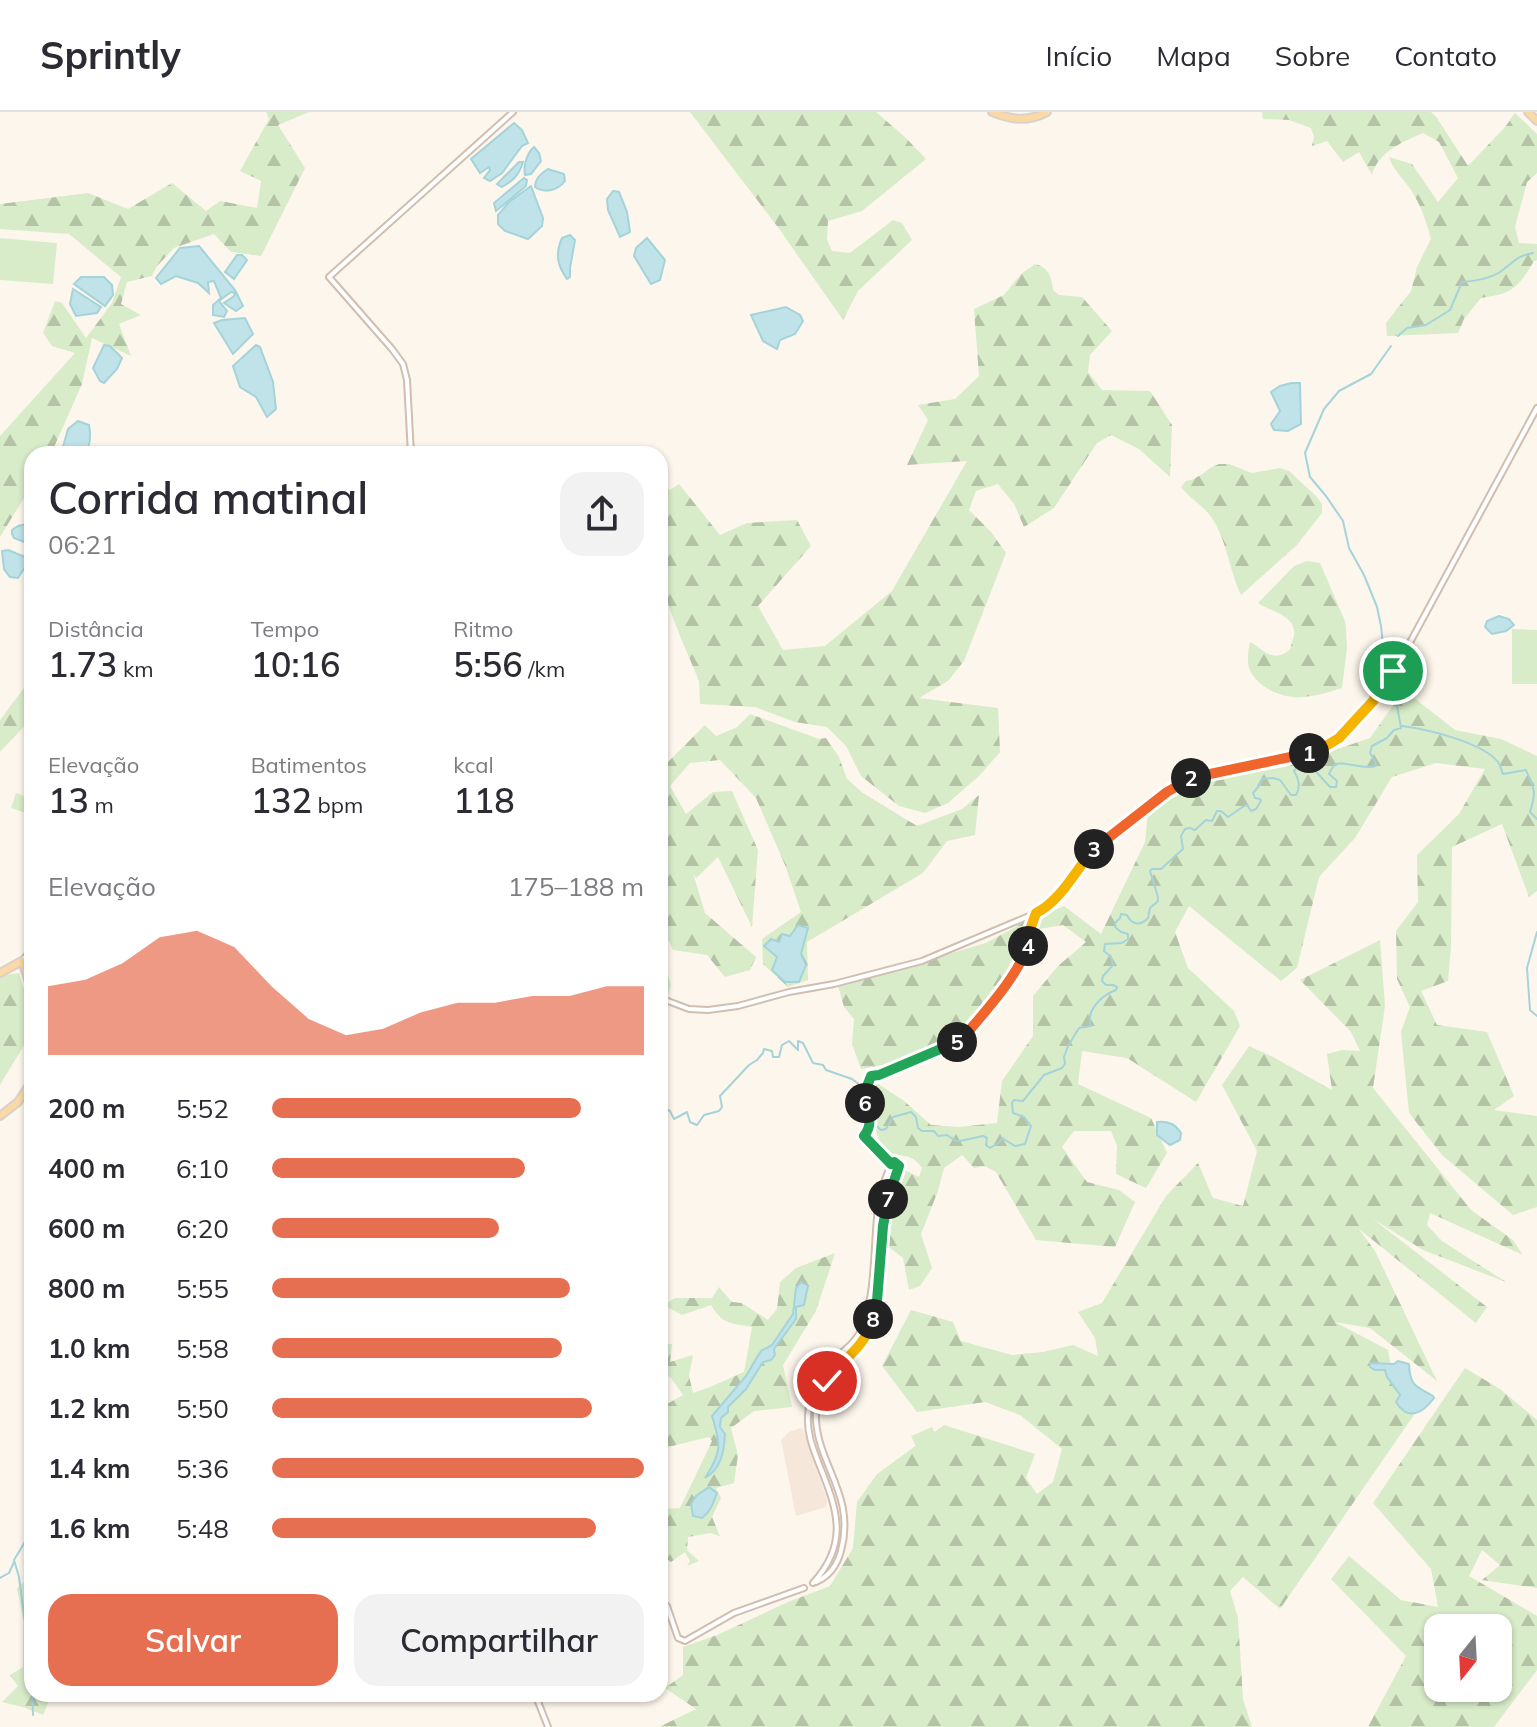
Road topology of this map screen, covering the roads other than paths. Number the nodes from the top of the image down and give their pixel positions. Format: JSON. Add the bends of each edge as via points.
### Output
{"nodes":[{"id":1,"x":513,"y":112,"type":"edge"},
{"id":2,"x":992,"y":112,"type":"edge"},
{"id":3,"x":1047,"y":112,"type":"edge"},
{"id":4,"x":1528,"y":112,"type":"edge"},
{"id":5,"x":1537,"y":121,"type":"edge"},
{"id":6,"x":1537,"y":408,"type":"edge"},
{"id":7,"x":411,"y":446,"type":"edge"},
{"id":8,"x":1036,"y":913,"type":"junction"},
{"id":9,"x":24,"y":959,"type":"edge"},
{"id":10,"x":22,"y":961,"type":"junction"},
{"id":11,"x":24,"y":967,"type":"edge"},
{"id":12,"x":0,"y":973,"type":"edge"},
{"id":13,"x":668,"y":1001,"type":"edge"},
{"id":14,"x":24,"y":1093,"type":"edge"},
{"id":15,"x":0,"y":1116,"type":"edge"},
{"id":16,"x":891,"y":1164,"type":"junction"},
{"id":17,"x":804,"y":1588,"type":"dead end"},
{"id":18,"x":668,"y":1609,"type":"edge"},
{"id":19,"x":538,"y":1702,"type":"edge"},
{"id":20,"x":548,"y":1727,"type":"edge"}],
"edges":[{"from":1,"to":7,"type":"street","via":[[329,277],[403,364]]},
{"from":2,"to":3,"type":"main road","via":[[1023,119]]},
{"from":4,"to":5,"type":"main road"},
{"from":6,"to":8,"type":"street","via":[[1411,641],[1376,688],[1374,700],[1339,738],[1316,752],[1190,778],[1094,849],[1055,898]]},
{"from":8,"to":13,"type":"street","via":[[922,961],[834,984],[708,1010]]},
{"from":8,"to":16,"type":"street","via":[[1024,958],[963,1038],[871,1076],[864,1102],[870,1122],[864,1136]]},
{"from":9,"to":10,"type":"street"},
{"from":10,"to":11,"type":"main road"},
{"from":10,"to":12,"type":"main road"},
{"from":14,"to":15,"type":"main road"},
{"from":16,"to":16,"type":"street","via":[[880,1195],[863,1326],[817,1379],[809,1406],[811,1445],[833,1498],[837,1527],[828,1563],[813,1583],[833,1571],[845,1536],[844,1506],[819,1440],[816,1407],[827,1381],[867,1337],[872,1324],[883,1226],[899,1166]]},
{"from":17,"to":18,"type":"street","via":[[734,1613],[685,1641],[678,1638]]},
{"from":19,"to":20,"type":"street"}]}
